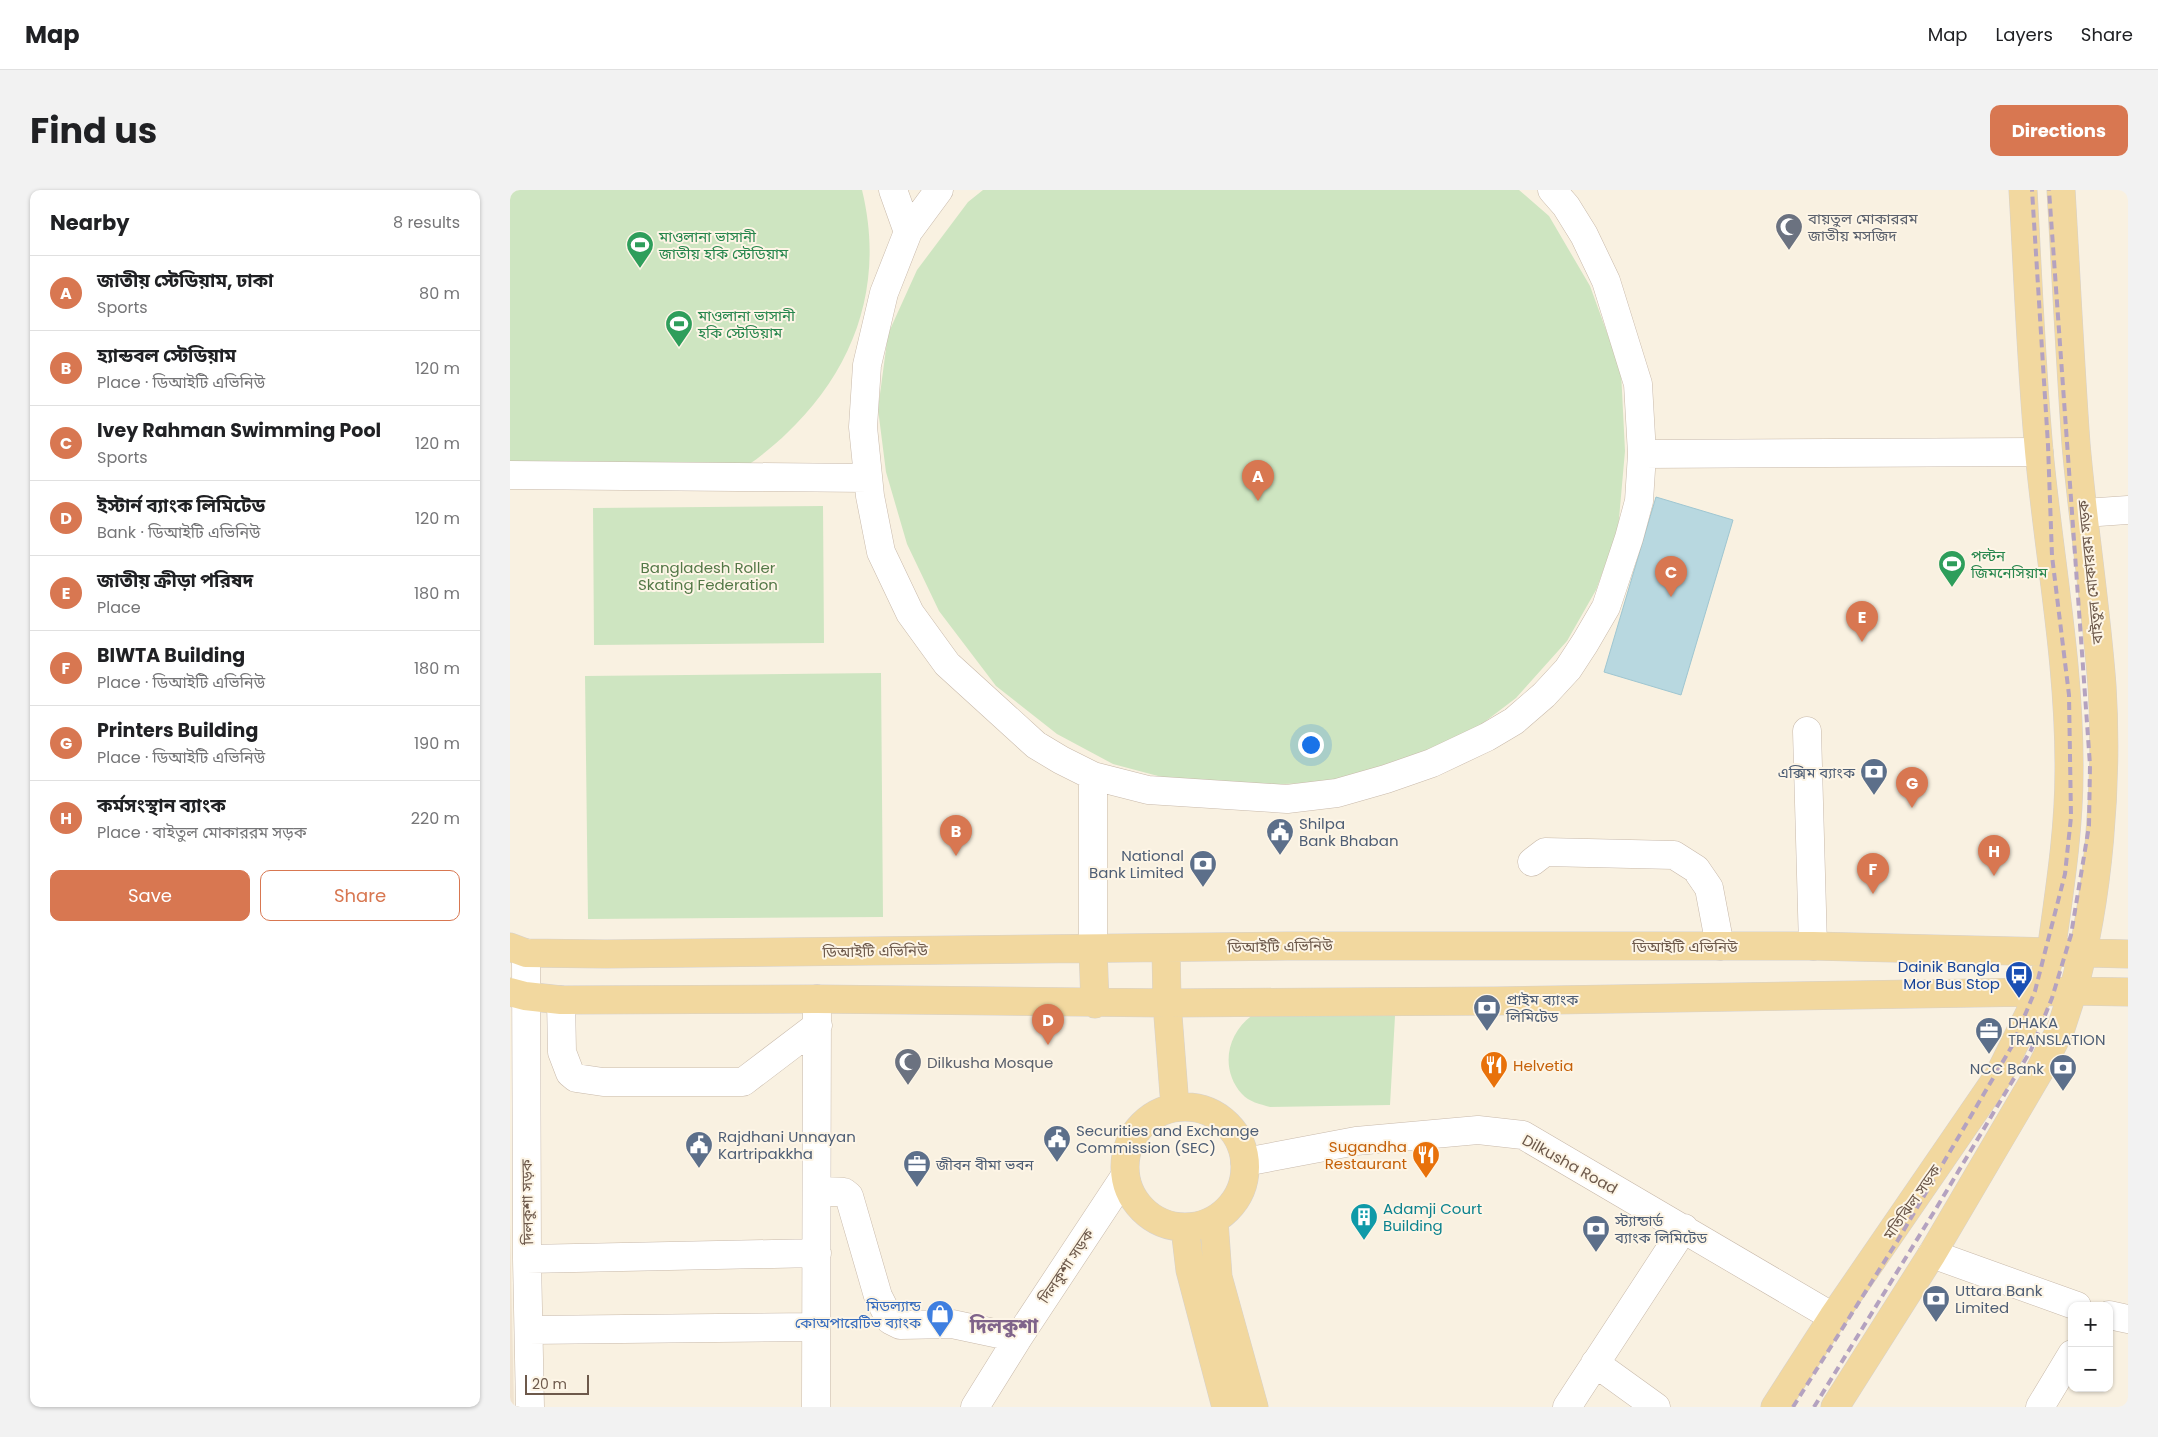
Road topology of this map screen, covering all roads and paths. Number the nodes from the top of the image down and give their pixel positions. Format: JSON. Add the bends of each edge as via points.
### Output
{"nodes":[{"id":1,"x":893,"y":190,"type":"edge"},
{"id":2,"x":939,"y":190,"type":"edge"},
{"id":3,"x":1552,"y":190,"type":"edge"},
{"id":4,"x":2023,"y":190,"type":"edge"},
{"id":5,"x":2061,"y":190,"type":"edge"},
{"id":6,"x":908,"y":232,"type":"junction"},
{"id":7,"x":2039,"y":452,"type":"junction"},
{"id":8,"x":1642,"y":454,"type":"junction"},
{"id":9,"x":510,"y":475,"type":"edge"},
{"id":10,"x":868,"y":478,"type":"junction"},
{"id":11,"x":2128,"y":510,"type":"edge"},
{"id":12,"x":2084,"y":513,"type":"junction"},
{"id":13,"x":1807,"y":731,"type":"dead end"},
{"id":14,"x":1093,"y":776,"type":"junction"},
{"id":15,"x":1532,"y":862,"type":"dead end"},
{"id":16,"x":1720,"y":946,"type":"junction"},
{"id":17,"x":1812,"y":946,"type":"junction"},
{"id":18,"x":1166,"y":948,"type":"junction"},
{"id":19,"x":1093,"y":949,"type":"junction"},
{"id":20,"x":518,"y":950,"type":"edge"},
{"id":21,"x":2051,"y":952,"type":"junction"},
{"id":22,"x":2084,"y":954,"type":"junction"},
{"id":23,"x":2128,"y":954,"type":"edge"},
{"id":24,"x":2073,"y":991,"type":"junction"},
{"id":25,"x":2040,"y":992,"type":"junction"},
{"id":26,"x":2128,"y":992,"type":"edge"},
{"id":27,"x":517,"y":994,"type":"edge"},
{"id":28,"x":561,"y":1000,"type":"junction"},
{"id":29,"x":1167,"y":1003,"type":"junction"},
{"id":30,"x":1095,"y":1004,"type":"junction"},
{"id":31,"x":817,"y":1012,"type":"junction"},
{"id":32,"x":1174,"y":1107,"type":"junction"},
{"id":33,"x":1246,"y":1162,"type":"junction"},
{"id":34,"x":1125,"y":1176,"type":"junction"},
{"id":35,"x":817,"y":1191,"type":"junction"},
{"id":36,"x":1214,"y":1220,"type":"junction"},
{"id":37,"x":1185,"y":1228,"type":"junction"},
{"id":38,"x":1684,"y":1228,"type":"junction"},
{"id":39,"x":817,"y":1253,"type":"junction"},
{"id":40,"x":1932,"y":1254,"type":"junction"},
{"id":41,"x":527,"y":1259,"type":"junction"},
{"id":42,"x":2068,"y":1303,"type":"edge"},
{"id":43,"x":2113,"y":1316,"type":"edge"},
{"id":44,"x":1833,"y":1317,"type":"junction"},
{"id":45,"x":2128,"y":1319,"type":"edge"},
{"id":46,"x":815,"y":1327,"type":"junction"},
{"id":47,"x":529,"y":1330,"type":"junction"},
{"id":48,"x":1018,"y":1338,"type":"junction"},
{"id":49,"x":2068,"y":1361,"type":"edge"},
{"id":50,"x":1595,"y":1363,"type":"junction"},
{"id":51,"x":530,"y":1407,"type":"edge"},
{"id":52,"x":816,"y":1407,"type":"edge"},
{"id":53,"x":975,"y":1407,"type":"edge"},
{"id":54,"x":1226,"y":1407,"type":"edge"},
{"id":55,"x":1254,"y":1407,"type":"edge"},
{"id":56,"x":1567,"y":1407,"type":"edge"},
{"id":57,"x":1656,"y":1407,"type":"edge"},
{"id":58,"x":1775,"y":1407,"type":"edge"},
{"id":59,"x":1835,"y":1407,"type":"edge"},
{"id":60,"x":2040,"y":1407,"type":"edge"}],
"edges":[{"from":1,"to":6,"type":"street"},
{"from":2,"to":6,"type":"street"},
{"from":3,"to":8,"type":"street","via":[[1566,206],[1606,281],[1638,384]]},
{"from":4,"to":7,"type":"main road"},
{"from":5,"to":12,"type":"main road","name":"বাইতুল মোকাররম সড়ক","via":[[2076,445]]},
{"from":6,"to":10,"type":"street","via":[[884,293],[866,365],[863,427]]},
{"from":7,"to":8,"type":"street"},
{"from":7,"to":21,"type":"main road","via":[[2064,649],[2069,773],[2063,858]]},
{"from":8,"to":14,"type":"street","via":[[1639,500],[1606,607],[1572,662],[1544,695],[1514,721],[1488,737],[1386,778],[1337,793],[1287,799],[1148,790]]},
{"from":9,"to":10,"type":"street"},
{"from":10,"to":14,"type":"street","via":[[881,552],[910,613],[947,664],[1036,745]]},
{"from":11,"to":12,"type":"street"},
{"from":12,"to":22,"type":"main road","name":"বাইতুল মোকাররম সড়ক","via":[[2102,686],[2103,751],[2099,843]]},
{"from":13,"to":17,"type":"street"},
{"from":14,"to":19,"type":"street"},
{"from":15,"to":16,"type":"street","via":[[1545,852],[1674,855],[1696,869],[1709,888]]},
{"from":16,"to":17,"type":"main road","name":"ডিআইটি এভিনিউ"},
{"from":16,"to":18,"type":"main road","name":"ডিআইটি এভিনিউ"},
{"from":17,"to":21,"type":"main road","name":"ডিআইটি এভিনিউ"},
{"from":18,"to":19,"type":"main road","name":"ডিআইটি এভিনিউ"},
{"from":18,"to":29,"type":"main road"},
{"from":19,"to":20,"type":"main road","name":"ডিআইটি এভিনিউ","via":[[606,954]]},
{"from":19,"to":30,"type":"main road"},
{"from":20,"to":27,"type":"street","name":"দিলকুশা সড়ক"},
{"from":21,"to":22,"type":"main road","name":"ডিআইটি এভিনিউ"},
{"from":21,"to":25,"type":"main road","name":"মতিঝিল সড়ক"},
{"from":22,"to":23,"type":"main road","name":"ডিআইটি এভিনিউ"},
{"from":22,"to":24,"type":"main road","name":"বাইতুল মোকাররম সড়ক"},
{"from":24,"to":25,"type":"main road"},
{"from":24,"to":26,"type":"main road"},
{"from":24,"to":40,"type":"main road","via":[[2060,1028],[2038,1072]]},
{"from":25,"to":29,"type":"main road"},
{"from":25,"to":44,"type":"main road","name":"মতিঝিল সড়ক","via":[[1999,1074]]},
{"from":27,"to":28,"type":"main road"},
{"from":27,"to":41,"type":"street","name":"দিলকুশা সড়ক"},
{"from":28,"to":31,"type":"main road"},
{"from":28,"to":31,"type":"street","via":[[562,1052],[570,1073],[576,1078],[603,1082],[743,1082]]},
{"from":29,"to":30,"type":"main road"},
{"from":29,"to":32,"type":"main road"},
{"from":30,"to":31,"type":"main road"},
{"from":31,"to":35,"type":"street"},
{"from":32,"to":33,"type":"main road","via":[[1195,1106],[1214,1113],[1230,1126]]},
{"from":32,"to":34,"type":"main road","via":[[1157,1113],[1142,1124],[1131,1140],[1125,1158]]},
{"from":33,"to":36,"type":"main road","via":[[1238,1196],[1228,1210]]},
{"from":33,"to":38,"type":"street","name":"Dilkusha Road","via":[[1356,1141],[1478,1130],[1523,1135]]},
{"from":34,"to":37,"type":"main road","via":[[1139,1207],[1152,1218]]},
{"from":34,"to":48,"type":"street","name":"দিলকুশা সড়ক"},
{"from":35,"to":39,"type":"street"},
{"from":35,"to":48,"type":"street","via":[[844,1192],[849,1196],[878,1296],[890,1320],[900,1325],[952,1324]]},
{"from":36,"to":37,"type":"main road"},
{"from":36,"to":55,"type":"main road","via":[[1218,1277]]},
{"from":37,"to":54,"type":"main road","via":[[1190,1270]]},
{"from":38,"to":44,"type":"street","name":"Dilkusha Road"},
{"from":38,"to":50,"type":"street"},
{"from":39,"to":41,"type":"street"},
{"from":39,"to":46,"type":"street"},
{"from":40,"to":42,"type":"street"},
{"from":40,"to":59,"type":"main road"},
{"from":41,"to":47,"type":"street","name":"দিলকুশা সড়ক"},
{"from":43,"to":45,"type":"street"},
{"from":44,"to":58,"type":"main road","name":"মতিঝিল সড়ক"},
{"from":46,"to":47,"type":"street"},
{"from":46,"to":52,"type":"street"},
{"from":47,"to":51,"type":"street","name":"দিলকুশা সড়ক"},
{"from":48,"to":53,"type":"street","name":"দিলকুশা সড়ক"},
{"from":49,"to":60,"type":"street"},
{"from":50,"to":56,"type":"street"},
{"from":50,"to":57,"type":"street"}]}
